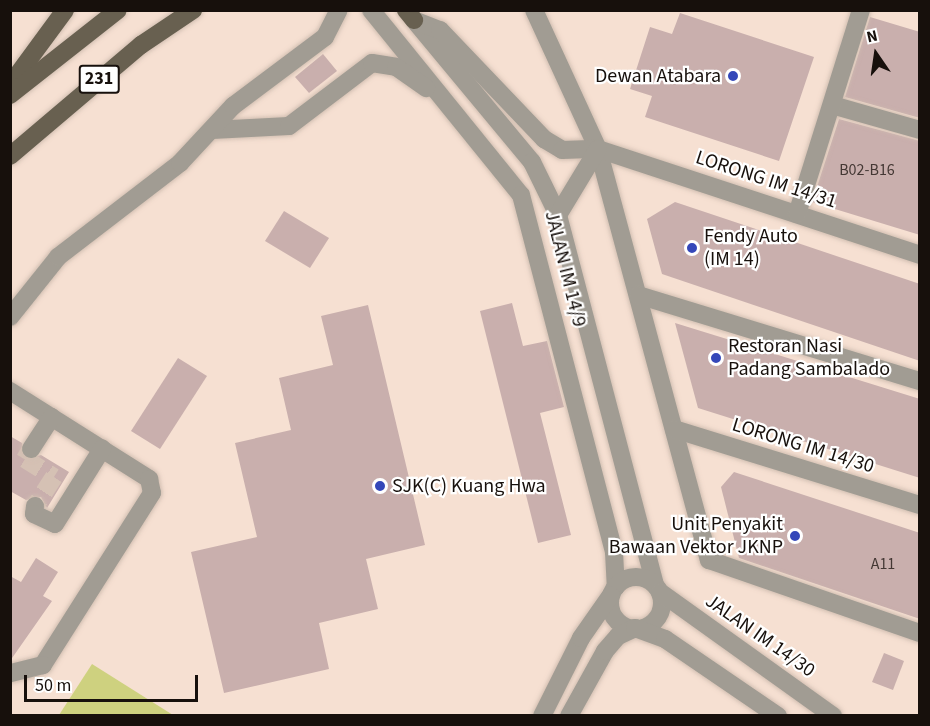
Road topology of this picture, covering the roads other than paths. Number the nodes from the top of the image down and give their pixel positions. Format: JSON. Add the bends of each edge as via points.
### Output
{"nodes":[{"id":1,"x":65,"y":10,"type":"edge"},
{"id":2,"x":118,"y":10,"type":"edge"},
{"id":3,"x":193,"y":10,"type":"edge"},
{"id":4,"x":339,"y":10,"type":"edge"},
{"id":5,"x":371,"y":10,"type":"edge"},
{"id":6,"x":534,"y":10,"type":"edge"},
{"id":7,"x":861,"y":10,"type":"edge"},
{"id":8,"x":410,"y":15,"type":"edge"},
{"id":9,"x":10,"y":85,"type":"edge"},
{"id":10,"x":10,"y":95,"type":"edge"},
{"id":11,"x":832,"y":105,"type":"junction"},
{"id":12,"x":460,"y":117,"type":"junction"},
{"id":13,"x":212,"y":130,"type":"junction"},
{"id":14,"x":920,"y":130,"type":"edge"},
{"id":15,"x":598,"y":149,"type":"junction"},
{"id":16,"x":10,"y":156,"type":"edge"},
{"id":17,"x":532,"y":162,"type":"junction"},
{"id":18,"x":510,"y":178,"type":"junction"},
{"id":19,"x":797,"y":214,"type":"junction"},
{"id":20,"x":558,"y":215,"type":"junction"},
{"id":21,"x":920,"y":255,"type":"edge"},
{"id":22,"x":638,"y":295,"type":"junction"},
{"id":23,"x":10,"y":316,"type":"edge"},
{"id":24,"x":920,"y":381,"type":"edge"},
{"id":25,"x":10,"y":391,"type":"edge"},
{"id":26,"x":52,"y":417,"type":"junction"},
{"id":27,"x":674,"y":429,"type":"junction"},
{"id":28,"x":31,"y":449,"type":"dead end"},
{"id":29,"x":102,"y":449,"type":"junction"},
{"id":30,"x":920,"y":505,"type":"edge"},
{"id":31,"x":35,"y":506,"type":"dead end"},
{"id":32,"x":658,"y":588,"type":"junction"},
{"id":33,"x":614,"y":591,"type":"junction"},
{"id":34,"x":635,"y":628,"type":"junction"},
{"id":35,"x":920,"y":633,"type":"edge"},
{"id":36,"x":10,"y":674,"type":"edge"},
{"id":37,"x":542,"y":716,"type":"edge"},
{"id":38,"x":569,"y":716,"type":"edge"},
{"id":39,"x":778,"y":716,"type":"edge"},
{"id":40,"x":833,"y":716,"type":"edge"}],
"edges":[{"from":1,"to":9,"type":"main road"},
{"from":2,"to":10,"type":"main road","number":"231"},
{"from":3,"to":16,"type":"main road","number":"231","via":[[141,45]]},
{"from":4,"to":13,"type":"street","via":[[330,33],[233,106]]},
{"from":5,"to":12,"type":"street","name":"JALAN IM 14/9"},
{"from":6,"to":15,"type":"street"},
{"from":7,"to":11,"type":"street"},
{"from":8,"to":15,"type":"street","name":"LORONG IM 14/31","via":[[440,30],[544,139],[562,150]]},
{"from":8,"to":17,"type":"street","name":"JALAN IM 14/9"},
{"from":11,"to":14,"type":"street"},
{"from":11,"to":19,"type":"street"},
{"from":12,"to":13,"type":"street","via":[[415,78],[377,63],[360,68],[330,98],[289,126]]},
{"from":12,"to":18,"type":"street","name":"JALAN IM 14/9"},
{"from":13,"to":23,"type":"street","via":[[180,163],[58,257]]},
{"from":15,"to":19,"type":"street","name":"LORONG IM 14/31"},
{"from":15,"to":20,"type":"street"},
{"from":15,"to":22,"type":"street"},
{"from":17,"to":18,"type":"street"},
{"from":17,"to":20,"type":"street","name":"JALAN IM 14/9"},
{"from":18,"to":33,"type":"street","name":"JALAN IM 14/9","via":[[540,249],[614,552]]},
{"from":19,"to":21,"type":"street","name":"LORONG IM 14/31"},
{"from":20,"to":32,"type":"street","name":"JALAN IM 14/9"},
{"from":22,"to":24,"type":"street"},
{"from":22,"to":27,"type":"street"},
{"from":25,"to":26,"type":"street"},
{"from":26,"to":28,"type":"street"},
{"from":26,"to":29,"type":"street"},
{"from":27,"to":30,"type":"street","name":"LORONG IM 14/30"},
{"from":27,"to":35,"type":"street","via":[[709,560]]},
{"from":29,"to":31,"type":"street","via":[[55,524],[34,514]]},
{"from":29,"to":36,"type":"street","via":[[149,479],[152,493],[43,665]]},
{"from":32,"to":33,"type":"street","via":[[631,577]]},
{"from":32,"to":34,"type":"street","via":[[658,616]]},
{"from":32,"to":40,"type":"street","name":"JALAN IM 14/30"},
{"from":33,"to":34,"type":"street","via":[[618,621]]},
{"from":33,"to":37,"type":"street","via":[[557,664]]},
{"from":34,"to":38,"type":"street","via":[[604,651]]},
{"from":34,"to":39,"type":"street","via":[[665,639]]}]}
